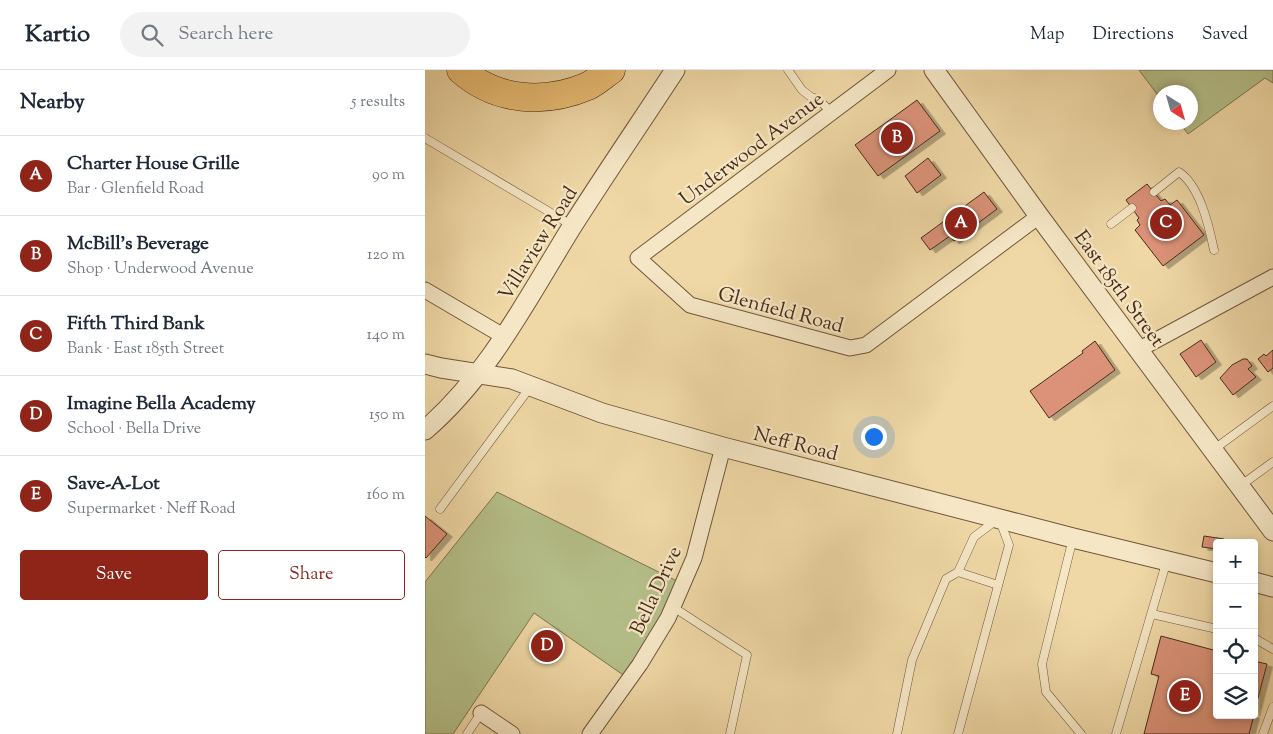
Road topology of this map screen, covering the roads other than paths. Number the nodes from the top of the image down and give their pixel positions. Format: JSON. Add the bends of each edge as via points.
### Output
{"nodes":[{"id":1,"x":461,"y":70,"type":"edge"},
{"id":2,"x":611,"y":70,"type":"edge"},
{"id":3,"x":675,"y":70,"type":"edge"},
{"id":4,"x":787,"y":70,"type":"edge"},
{"id":5,"x":934,"y":70,"type":"edge"},
{"id":6,"x":882,"y":72,"type":"edge"},
{"id":7,"x":832,"y":113,"type":"junction"},
{"id":8,"x":425,"y":138,"type":"edge"},
{"id":9,"x":1154,"y":192,"type":"dead end"},
{"id":10,"x":1132,"y":208,"type":"dead end"},
{"id":11,"x":1039,"y":216,"type":"junction"},
{"id":12,"x":1111,"y":224,"type":"dead end"},
{"id":13,"x":573,"y":226,"type":"junction"},
{"id":14,"x":1214,"y":250,"type":"dead end"},
{"id":15,"x":638,"y":258,"type":"joint"},
{"id":16,"x":1273,"y":277,"type":"edge"},
{"id":17,"x":425,"y":290,"type":"edge"},
{"id":18,"x":505,"y":337,"type":"junction"},
{"id":19,"x":1138,"y":350,"type":"junction"},
{"id":20,"x":425,"y":364,"type":"edge"},
{"id":21,"x":479,"y":373,"type":"junction"},
{"id":22,"x":531,"y":386,"type":"junction"},
{"id":23,"x":1273,"y":406,"type":"edge"},
{"id":24,"x":425,"y":430,"type":"edge"},
{"id":25,"x":723,"y":447,"type":"junction"},
{"id":26,"x":1213,"y":450,"type":"junction"},
{"id":27,"x":1273,"y":462,"type":"edge"},
{"id":28,"x":1240,"y":486,"type":"junction"},
{"id":29,"x":440,"y":509,"type":"dead end"},
{"id":30,"x":999,"y":518,"type":"junction"},
{"id":31,"x":1273,"y":531,"type":"edge"},
{"id":32,"x":1073,"y":538,"type":"junction"},
{"id":33,"x":1167,"y":560,"type":"junction"},
{"id":34,"x":958,"y":572,"type":"junction"},
{"id":35,"x":1213,"y":572,"type":"edge"},
{"id":36,"x":1258,"y":583,"type":"edge"},
{"id":37,"x":998,"y":585,"type":"junction"},
{"id":38,"x":1273,"y":587,"type":"edge"},
{"id":39,"x":673,"y":607,"type":"junction"},
{"id":40,"x":1152,"y":614,"type":"junction"},
{"id":41,"x":1213,"y":628,"type":"edge"},
{"id":42,"x":1258,"y":640,"type":"edge"},
{"id":43,"x":1273,"y":649,"type":"edge"},
{"id":44,"x":1273,"y":707,"type":"edge"},
{"id":45,"x":481,"y":713,"type":"joint"},
{"id":46,"x":510,"y":733,"type":"edge"},
{"id":47,"x":467,"y":734,"type":"edge"},
{"id":48,"x":590,"y":734,"type":"edge"},
{"id":49,"x":730,"y":734,"type":"edge"},
{"id":50,"x":897,"y":734,"type":"edge"},
{"id":51,"x":958,"y":734,"type":"edge"},
{"id":52,"x":1081,"y":734,"type":"edge"},
{"id":53,"x":1116,"y":734,"type":"edge"},
{"id":54,"x":1263,"y":734,"type":"edge"}],
"edges":[{"from":1,"to":2,"type":"highway","via":[[499,92],[527,98],[558,95],[590,85]]},
{"from":3,"to":13,"type":"street","name":"Villaview Road"},
{"from":4,"to":7,"type":"lane","via":[[802,90],[811,97],[819,98]]},
{"from":5,"to":11,"type":"street","name":"East 185th Street"},
{"from":6,"to":7,"type":"street","name":"Underwood Avenue"},
{"from":7,"to":15,"type":"street","name":"Underwood Avenue"},
{"from":8,"to":13,"type":"lane"},
{"from":9,"to":14,"type":"lane","via":[[1179,172],[1183,175],[1193,187],[1208,222]]},
{"from":10,"to":12,"type":"lane"},
{"from":11,"to":15,"type":"street","name":"Glenfield Road","via":[[865,345],[850,348],[690,306]]},
{"from":11,"to":19,"type":"street","name":"East 185th Street"},
{"from":13,"to":18,"type":"street","name":"Villaview Road"},
{"from":16,"to":19,"type":"street"},
{"from":17,"to":18,"type":"street"},
{"from":18,"to":21,"type":"street","name":"Villaview Road"},
{"from":19,"to":26,"type":"street","name":"East 185th Street"},
{"from":20,"to":21,"type":"street","name":"Neff Road"},
{"from":21,"to":22,"type":"street","name":"Neff Road"},
{"from":21,"to":24,"type":"street","name":"Villaview Road"},
{"from":22,"to":25,"type":"street","name":"Neff Road","via":[[602,413]]},
{"from":22,"to":29,"type":"lane"},
{"from":23,"to":26,"type":"lane"},
{"from":25,"to":30,"type":"street","name":"Neff Road"},
{"from":25,"to":39,"type":"street","name":"Bella Drive","via":[[694,558]]},
{"from":26,"to":28,"type":"street","name":"East 185th Street"},
{"from":27,"to":28,"type":"lane"},
{"from":28,"to":31,"type":"street","name":"East 185th Street"},
{"from":30,"to":32,"type":"street","name":"Neff Road"},
{"from":30,"to":34,"type":"lane","via":[[974,537]]},
{"from":30,"to":37,"type":"lane","via":[[1009,545]]},
{"from":32,"to":33,"type":"street","name":"Neff Road"},
{"from":32,"to":52,"type":"lane","via":[[1042,664],[1046,692]]},
{"from":33,"to":35,"type":"street","name":"Neff Road"},
{"from":33,"to":40,"type":"lane"},
{"from":34,"to":37,"type":"lane"},
{"from":34,"to":50,"type":"lane","via":[[946,579],[912,660]]},
{"from":36,"to":38,"type":"street"},
{"from":37,"to":51,"type":"lane"},
{"from":39,"to":48,"type":"street","name":"Bella Drive","via":[[640,664]]},
{"from":39,"to":49,"type":"lane","via":[[747,655]]},
{"from":40,"to":41,"type":"lane"},
{"from":40,"to":53,"type":"lane"},
{"from":42,"to":43,"type":"lane"},
{"from":44,"to":54,"type":"lane"},
{"from":45,"to":46,"type":"street"},
{"from":45,"to":47,"type":"lane"}]}
